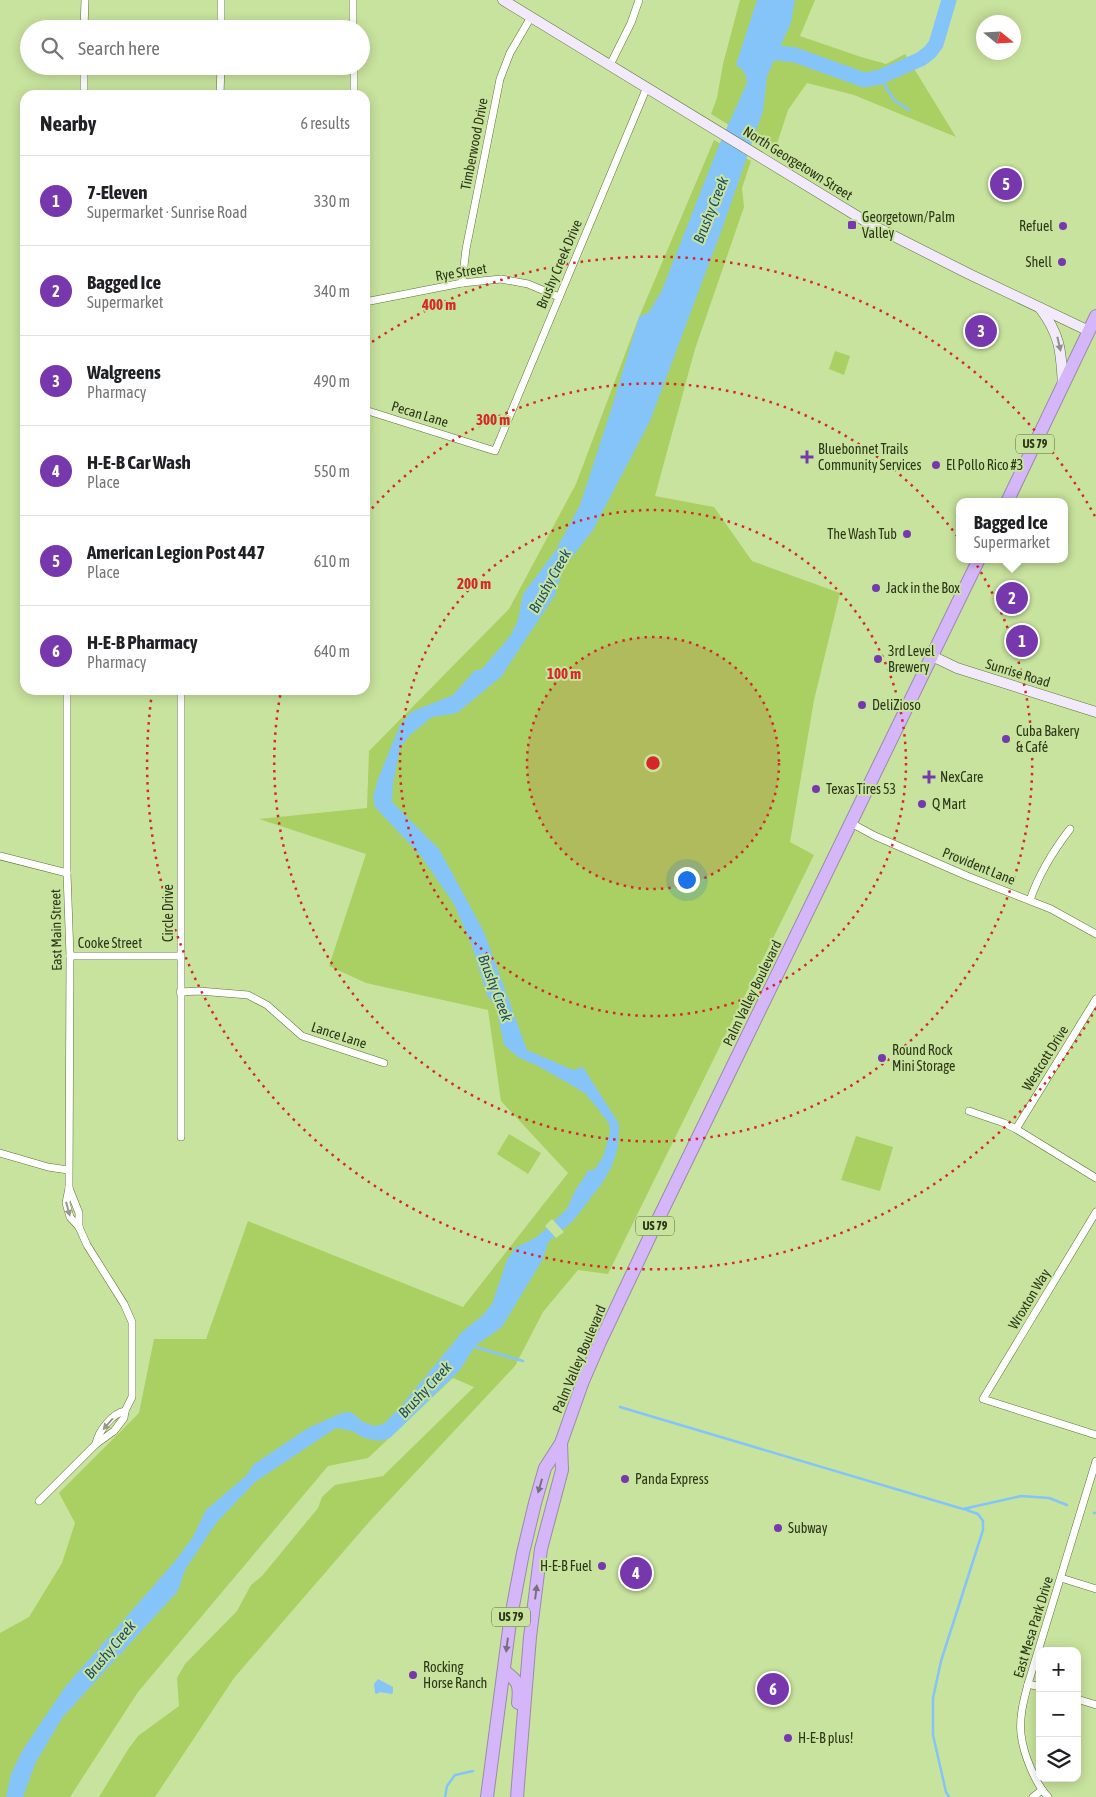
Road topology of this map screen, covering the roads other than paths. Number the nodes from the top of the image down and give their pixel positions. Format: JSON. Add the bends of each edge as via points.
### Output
{"nodes":[{"id":1,"x":85,"y":0,"type":"edge"},
{"id":2,"x":221,"y":0,"type":"edge"},
{"id":3,"x":353,"y":0,"type":"edge"},
{"id":4,"x":503,"y":0,"type":"edge"},
{"id":5,"x":639,"y":0,"type":"edge"},
{"id":6,"x":531,"y":18,"type":"junction"},
{"id":7,"x":84,"y":20,"type":"edge"},
{"id":8,"x":221,"y":20,"type":"edge"},
{"id":9,"x":353,"y":20,"type":"edge"},
{"id":10,"x":610,"y":65,"type":"junction"},
{"id":11,"x":84,"y":75,"type":"edge"},
{"id":12,"x":220,"y":75,"type":"edge"},
{"id":13,"x":354,"y":75,"type":"edge"},
{"id":14,"x":647,"y":87,"type":"junction"},
{"id":15,"x":84,"y":90,"type":"edge"},
{"id":16,"x":220,"y":90,"type":"edge"},
{"id":17,"x":354,"y":90,"type":"edge"},
{"id":18,"x":462,"y":283,"type":"junction"},
{"id":19,"x":559,"y":296,"type":"junction"},
{"id":20,"x":370,"y":301,"type":"edge"},
{"id":21,"x":1040,"y":308,"type":"junction"},
{"id":22,"x":1096,"y":316,"type":"edge"},
{"id":23,"x":1092,"y":332,"type":"edge"},
{"id":24,"x":1063,"y":386,"type":"junction"},
{"id":25,"x":370,"y":412,"type":"edge"},
{"id":26,"x":495,"y":451,"type":"joint"},
{"id":27,"x":1009,"y":498,"type":"edge"},
{"id":28,"x":977,"y":563,"type":"edge"},
{"id":29,"x":932,"y":656,"type":"junction"},
{"id":30,"x":67,"y":695,"type":"edge"},
{"id":31,"x":181,"y":695,"type":"edge"},
{"id":32,"x":1096,"y":712,"type":"edge"},
{"id":33,"x":851,"y":823,"type":"junction"},
{"id":34,"x":1070,"y":829,"type":"dead end"},
{"id":35,"x":0,"y":856,"type":"edge"},
{"id":36,"x":67,"y":873,"type":"junction"},
{"id":37,"x":1030,"y":900,"type":"junction"},
{"id":38,"x":1096,"y":934,"type":"edge"},
{"id":39,"x":70,"y":956,"type":"junction"},
{"id":40,"x":180,"y":956,"type":"junction"},
{"id":41,"x":180,"y":992,"type":"junction"},
{"id":42,"x":1096,"y":999,"type":"edge"},
{"id":43,"x":384,"y":1063,"type":"dead end"},
{"id":44,"x":969,"y":1111,"type":"dead end"},
{"id":45,"x":1016,"y":1129,"type":"junction"},
{"id":46,"x":181,"y":1137,"type":"dead end"},
{"id":47,"x":0,"y":1153,"type":"edge"},
{"id":48,"x":68,"y":1170,"type":"junction"},
{"id":49,"x":1096,"y":1178,"type":"edge"},
{"id":50,"x":1096,"y":1212,"type":"edge"},
{"id":51,"x":1096,"y":1435,"type":"edge"},
{"id":52,"x":561,"y":1443,"type":"junction"},
{"id":53,"x":1096,"y":1461,"type":"edge"},
{"id":54,"x":39,"y":1501,"type":"dead end"},
{"id":55,"x":1061,"y":1578,"type":"junction"},
{"id":56,"x":1096,"y":1589,"type":"edge"},
{"id":57,"x":504,"y":1671,"type":"junction"},
{"id":58,"x":1028,"y":1684,"type":"junction"},
{"id":59,"x":1036,"y":1687,"type":"edge"},
{"id":60,"x":1081,"y":1700,"type":"edge"},
{"id":61,"x":1096,"y":1705,"type":"edge"},
{"id":62,"x":1042,"y":1790,"type":"junction"},
{"id":63,"x":517,"y":1793,"type":"edge"},
{"id":64,"x":487,"y":1797,"type":"edge"},
{"id":65,"x":1033,"y":1797,"type":"edge"},
{"id":66,"x":1048,"y":1797,"type":"edge"}],
"edges":[{"from":1,"to":7,"type":"street"},
{"from":2,"to":8,"type":"street"},
{"from":3,"to":9,"type":"street"},
{"from":4,"to":6,"type":"street","name":"North Georgetown Street"},
{"from":5,"to":10,"type":"street"},
{"from":6,"to":10,"type":"street","name":"North Georgetown Street"},
{"from":6,"to":18,"type":"street","name":"Timberwood Drive","via":[[504,66],[497,92]]},
{"from":10,"to":14,"type":"street","name":"North Georgetown Street"},
{"from":11,"to":15,"type":"street"},
{"from":12,"to":16,"type":"street"},
{"from":13,"to":17,"type":"street"},
{"from":14,"to":19,"type":"street","name":"Brushy Creek Drive"},
{"from":14,"to":21,"type":"street","name":"North Georgetown Street","via":[[870,224]]},
{"from":18,"to":19,"type":"street","name":"Rye Street","via":[[486,279],[514,280]]},
{"from":18,"to":20,"type":"street","name":"Rye Street"},
{"from":19,"to":26,"type":"street","name":"Brushy Creek Drive"},
{"from":21,"to":23,"type":"street","name":"North Georgetown Street"},
{"from":21,"to":24,"type":"street","one_way":true,"via":[[1055,330],[1060,345]]},
{"from":22,"to":23,"type":"highway","number":"US 79"},
{"from":23,"to":24,"type":"highway","number":"US 79"},
{"from":24,"to":27,"type":"highway","number":"US 79"},
{"from":25,"to":26,"type":"street","name":"Pecan Lane"},
{"from":28,"to":29,"type":"highway","name":"Palm Valley Boulevard","number":"US 79"},
{"from":29,"to":32,"type":"street","name":"Sunrise Road","via":[[957,668]]},
{"from":29,"to":33,"type":"highway","name":"Palm Valley Boulevard","number":"US 79"},
{"from":30,"to":36,"type":"street","name":"East Main Street"},
{"from":31,"to":40,"type":"street","name":"Circle Drive"},
{"from":33,"to":37,"type":"street","name":"Provident Lane","via":[[967,876]]},
{"from":33,"to":52,"type":"highway","name":"Palm Valley Boulevard","number":"US 79","via":[[608,1324]]},
{"from":34,"to":37,"type":"street","via":[[1046,864]]},
{"from":35,"to":36,"type":"street"},
{"from":36,"to":39,"type":"street","name":"East Main Street"},
{"from":37,"to":38,"type":"street","name":"Provident Lane"},
{"from":39,"to":40,"type":"street","name":"Cooke Street"},
{"from":39,"to":48,"type":"street","name":"East Main Street"},
{"from":40,"to":41,"type":"street","name":"Circle Drive"},
{"from":41,"to":43,"type":"street","name":"Lance Lane","via":[[248,995],[267,1005],[302,1036]]},
{"from":41,"to":46,"type":"street","name":"Circle Drive"},
{"from":42,"to":45,"type":"street","name":"Westcott Drive"},
{"from":44,"to":45,"type":"street"},
{"from":45,"to":49,"type":"street"},
{"from":47,"to":48,"type":"street"},
{"from":48,"to":54,"type":"street","name":"East Main Street","via":[[66,1203],[70,1217],[79,1227],[132,1322],[132,1397],[125,1411],[117,1414],[97,1437],[96,1444]]},
{"from":50,"to":51,"type":"street","name":"Wroxton Way","via":[[983,1399]]},
{"from":52,"to":57,"type":"highway","name":"Palm Valley Boulevard","number":"US 79","one_way":true,"via":[[545,1468],[535,1503],[523,1552]]},
{"from":63,"to":52,"type":"highway","name":"Palm Valley Boulevard","number":"US 79","one_way":true,"via":[[530,1637],[541,1550],[562,1470]]},
{"from":53,"to":55,"type":"street","name":"East Mesa Park Drive"},
{"from":55,"to":56,"type":"street"},
{"from":55,"to":58,"type":"street","name":"East Mesa Park Drive"},
{"from":57,"to":63,"type":"highway","via":[[516,1678],[519,1690],[511,1778]]},
{"from":57,"to":64,"type":"highway","name":"Palm Valley Boulevard","number":"US 79"},
{"from":58,"to":59,"type":"street"},
{"from":58,"to":62,"type":"street","name":"East Mesa Park Drive","via":[[1021,1734],[1028,1760]]},
{"from":60,"to":61,"type":"street"},
{"from":62,"to":65,"type":"street"},
{"from":62,"to":66,"type":"street","name":"East Mesa Park Drive"}]}
